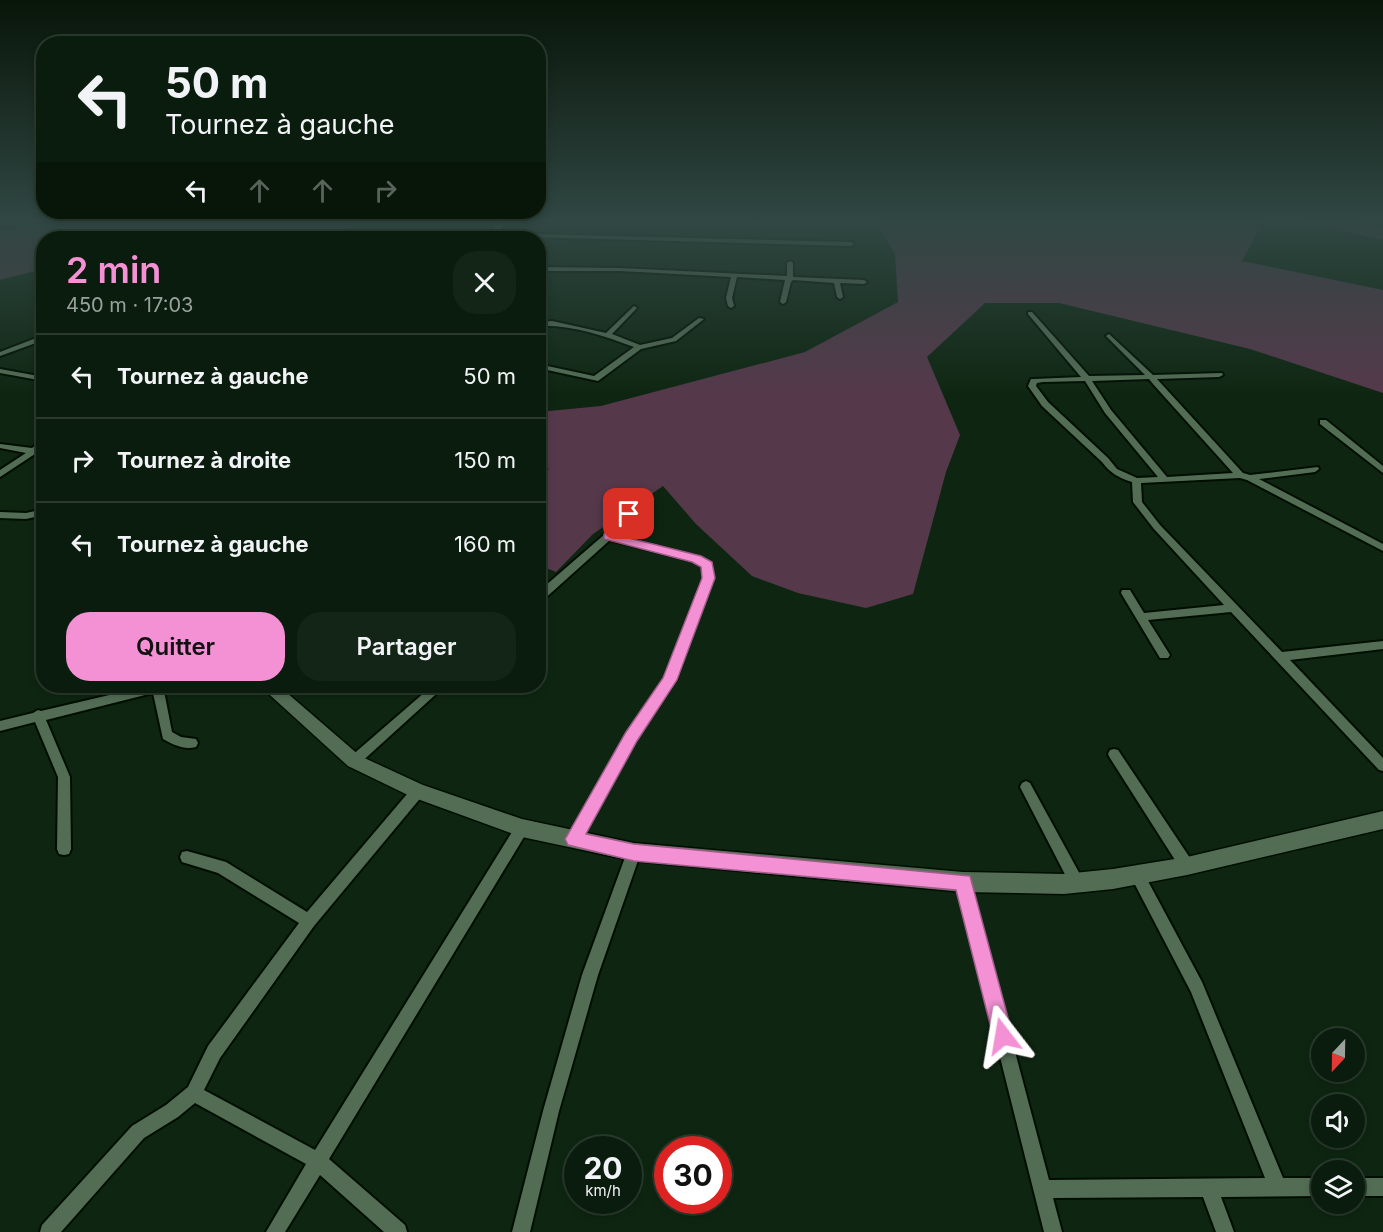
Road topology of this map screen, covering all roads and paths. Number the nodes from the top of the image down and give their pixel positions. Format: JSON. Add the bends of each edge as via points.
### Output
{"nodes":[{"id":1,"x":733,"y":280,"type":"edge"},
{"id":2,"x":789,"y":280,"type":"edge"},
{"id":3,"x":813,"y":280,"type":"edge"},
{"id":4,"x":837,"y":281,"type":"junction"},
{"id":5,"x":864,"y":282,"type":"dead end"},
{"id":6,"x":840,"y":297,"type":"dead end"},
{"id":7,"x":783,"y":302,"type":"dead end"},
{"id":8,"x":731,"y":306,"type":"dead end"},
{"id":9,"x":634,"y":308,"type":"dead end"},
{"id":10,"x":1030,"y":313,"type":"dead end"},
{"id":11,"x":701,"y":319,"type":"dead end"},
{"id":12,"x":546,"y":323,"type":"edge"},
{"id":13,"x":607,"y":335,"type":"junction"},
{"id":14,"x":1109,"y":336,"type":"dead end"},
{"id":15,"x":36,"y":340,"type":"edge"},
{"id":16,"x":639,"y":347,"type":"junction"},
{"id":17,"x":0,"y":354,"type":"edge"},
{"id":18,"x":546,"y":368,"type":"edge"},
{"id":19,"x":0,"y":371,"type":"edge"},
{"id":20,"x":1219,"y":375,"type":"dead end"},
{"id":21,"x":1151,"y":377,"type":"junction"},
{"id":22,"x":36,"y":378,"type":"edge"},
{"id":23,"x":1087,"y":379,"type":"junction"},
{"id":24,"x":1323,"y":422,"type":"dead end"},
{"id":25,"x":0,"y":446,"type":"edge"},
{"id":26,"x":36,"y":449,"type":"edge"},
{"id":27,"x":32,"y":451,"type":"junction"},
{"id":28,"x":1316,"y":470,"type":"dead end"},
{"id":29,"x":1383,"y":470,"type":"edge"},
{"id":30,"x":0,"y":474,"type":"edge"},
{"id":31,"x":1239,"y":476,"type":"junction"},
{"id":32,"x":1250,"y":478,"type":"junction"},
{"id":33,"x":1164,"y":479,"type":"junction"},
{"id":34,"x":1136,"y":481,"type":"junction"},
{"id":35,"x":36,"y":514,"type":"edge"},
{"id":36,"x":629,"y":514,"type":"dead end"},
{"id":37,"x":0,"y":515,"type":"edge"},
{"id":38,"x":608,"y":536,"type":"junction"},
{"id":39,"x":1383,"y":548,"type":"edge"},
{"id":40,"x":546,"y":591,"type":"edge"},
{"id":41,"x":1126,"y":593,"type":"dead end"},
{"id":42,"x":1230,"y":608,"type":"junction"},
{"id":43,"x":1143,"y":617,"type":"junction"},
{"id":44,"x":1383,"y":645,"type":"edge"},
{"id":45,"x":1164,"y":655,"type":"dead end"},
{"id":46,"x":1279,"y":657,"type":"junction"},
{"id":47,"x":135,"y":693,"type":"edge"},
{"id":48,"x":162,"y":693,"type":"edge"},
{"id":49,"x":276,"y":693,"type":"edge"},
{"id":50,"x":431,"y":693,"type":"edge"},
{"id":51,"x":38,"y":715,"type":"junction"},
{"id":52,"x":0,"y":726,"type":"edge"},
{"id":53,"x":192,"y":742,"type":"dead end"},
{"id":54,"x":1114,"y":754,"type":"dead end"},
{"id":55,"x":354,"y":760,"type":"junction"},
{"id":56,"x":1383,"y":766,"type":"edge"},
{"id":57,"x":1026,"y":787,"type":"dead end"},
{"id":58,"x":418,"y":791,"type":"junction"},
{"id":59,"x":1383,"y":820,"type":"edge"},
{"id":60,"x":522,"y":828,"type":"junction"},
{"id":61,"x":574,"y":839,"type":"junction"},
{"id":62,"x":64,"y":849,"type":"dead end"},
{"id":63,"x":634,"y":852,"type":"junction"},
{"id":64,"x":187,"y":858,"type":"dead end"},
{"id":65,"x":1187,"y":866,"type":"junction"},
{"id":66,"x":1137,"y":875,"type":"junction"},
{"id":67,"x":963,"y":882,"type":"junction"},
{"id":68,"x":1077,"y":883,"type":"junction"},
{"id":69,"x":309,"y":921,"type":"junction"},
{"id":70,"x":194,"y":1093,"type":"junction"},
{"id":71,"x":318,"y":1161,"type":"junction"},
{"id":72,"x":1277,"y":1186,"type":"junction"},
{"id":73,"x":1311,"y":1187,"type":"edge"},
{"id":74,"x":1365,"y":1187,"type":"edge"},
{"id":75,"x":1209,"y":1188,"type":"junction"},
{"id":76,"x":1383,"y":1188,"type":"edge"},
{"id":77,"x":1042,"y":1189,"type":"junction"},
{"id":78,"x":49,"y":1232,"type":"edge"},
{"id":79,"x":275,"y":1232,"type":"edge"},
{"id":80,"x":398,"y":1232,"type":"edge"},
{"id":81,"x":522,"y":1232,"type":"edge"},
{"id":82,"x":1053,"y":1232,"type":"edge"},
{"id":83,"x":1225,"y":1232,"type":"edge"}],
"edges":[{"from":1,"to":8,"type":"street"},
{"from":2,"to":7,"type":"street"},
{"from":3,"to":4,"type":"street"},
{"from":4,"to":5,"type":"street"},
{"from":4,"to":6,"type":"street"},
{"from":9,"to":13,"type":"street"},
{"from":10,"to":23,"type":"street"},
{"from":11,"to":16,"type":"street","via":[[674,340]]},
{"from":12,"to":13,"type":"street"},
{"from":13,"to":16,"type":"street"},
{"from":14,"to":21,"type":"street"},
{"from":15,"to":17,"type":"street"},
{"from":16,"to":18,"type":"street","via":[[595,379]]},
{"from":19,"to":22,"type":"street"},
{"from":20,"to":21,"type":"street"},
{"from":21,"to":23,"type":"street"},
{"from":21,"to":31,"type":"street"},
{"from":23,"to":33,"type":"street"},
{"from":23,"to":34,"type":"street","via":[[1034,381],[1032,386],[1112,471]]},
{"from":24,"to":29,"type":"street"},
{"from":25,"to":27,"type":"street"},
{"from":26,"to":27,"type":"street"},
{"from":27,"to":30,"type":"street"},
{"from":28,"to":32,"type":"street"},
{"from":31,"to":32,"type":"street"},
{"from":31,"to":33,"type":"street"},
{"from":32,"to":39,"type":"street"},
{"from":33,"to":34,"type":"street"},
{"from":34,"to":42,"type":"street","via":[[1138,502],[1144,512]]},
{"from":35,"to":37,"type":"street"},
{"from":36,"to":38,"type":"street"},
{"from":38,"to":40,"type":"street"},
{"from":38,"to":61,"type":"street","via":[[696,559],[708,565],[708,578],[670,680],[632,736]]},
{"from":41,"to":43,"type":"street"},
{"from":42,"to":43,"type":"street"},
{"from":42,"to":46,"type":"street"},
{"from":43,"to":45,"type":"street"},
{"from":44,"to":46,"type":"street"},
{"from":46,"to":56,"type":"street"},
{"from":47,"to":51,"type":"street"},
{"from":48,"to":53,"type":"street","via":[[167,735],[179,742]]},
{"from":49,"to":55,"type":"street"},
{"from":50,"to":55,"type":"street"},
{"from":51,"to":52,"type":"street"},
{"from":51,"to":62,"type":"street","via":[[64,777]]},
{"from":54,"to":65,"type":"street"},
{"from":55,"to":58,"type":"street"},
{"from":57,"to":68,"type":"street"},
{"from":58,"to":60,"type":"street"},
{"from":58,"to":69,"type":"street"},
{"from":59,"to":65,"type":"street"},
{"from":60,"to":61,"type":"street"},
{"from":60,"to":71,"type":"street"},
{"from":61,"to":63,"type":"street"},
{"from":63,"to":67,"type":"street"},
{"from":63,"to":81,"type":"street","via":[[590,975]]},
{"from":64,"to":69,"type":"street","via":[[221,867]]},
{"from":65,"to":66,"type":"street"},
{"from":66,"to":68,"type":"street"},
{"from":66,"to":72,"type":"street","via":[[1197,987]]},
{"from":67,"to":68,"type":"street"},
{"from":67,"to":77,"type":"street"},
{"from":69,"to":70,"type":"street","via":[[214,1052]]},
{"from":70,"to":71,"type":"street"},
{"from":70,"to":78,"type":"street","via":[[138,1132]]},
{"from":71,"to":79,"type":"street"},
{"from":71,"to":80,"type":"street"},
{"from":72,"to":73,"type":"street"},
{"from":72,"to":75,"type":"street"},
{"from":74,"to":76,"type":"street"},
{"from":75,"to":77,"type":"street"},
{"from":75,"to":83,"type":"street"},
{"from":77,"to":82,"type":"street"}]}
